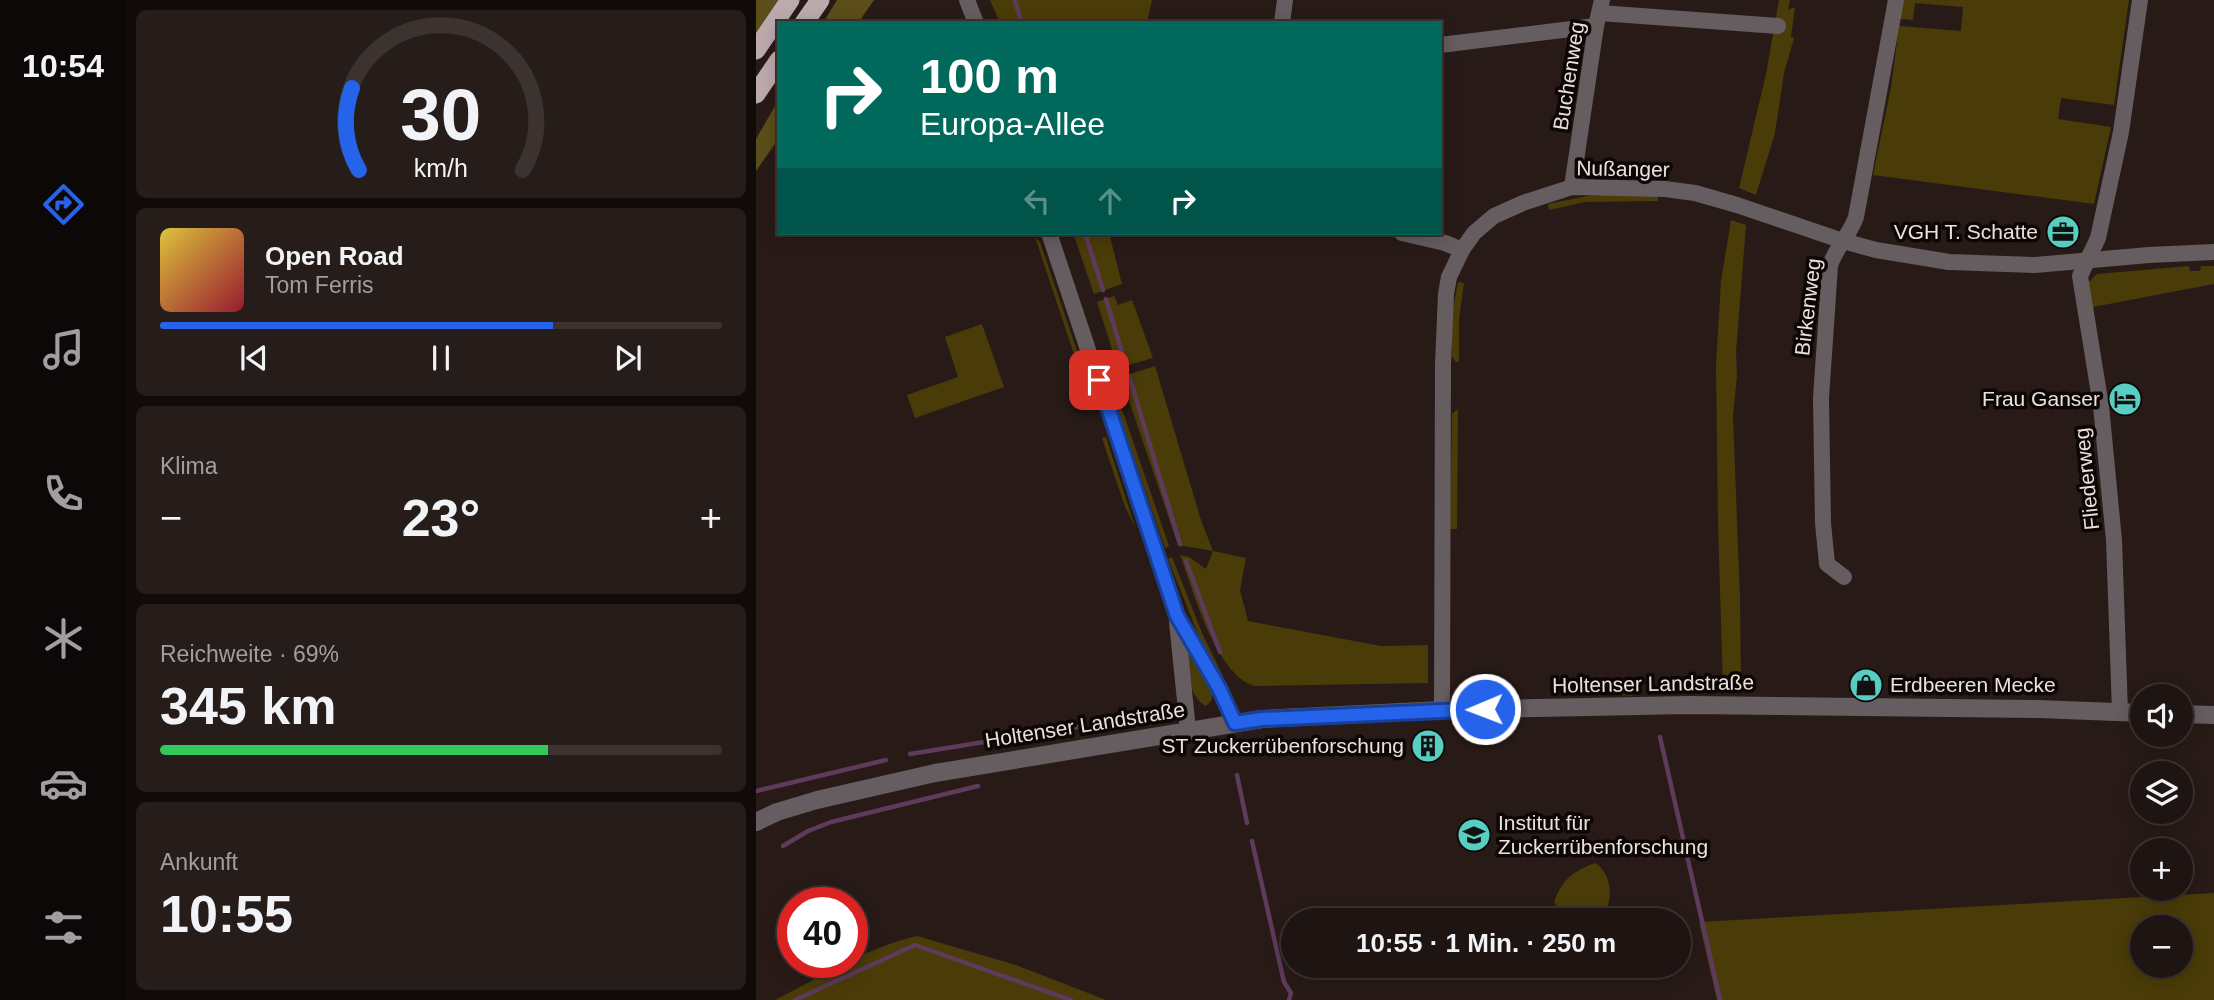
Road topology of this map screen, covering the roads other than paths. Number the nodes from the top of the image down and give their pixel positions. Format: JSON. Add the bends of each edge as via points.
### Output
{"nodes":[{"id":1,"x":790,"y":0,"type":"edge"},
{"id":2,"x":820,"y":0,"type":"edge"},
{"id":3,"x":967,"y":0,"type":"edge"},
{"id":4,"x":1285,"y":0,"type":"edge"},
{"id":5,"x":1896,"y":0,"type":"edge"},
{"id":6,"x":2140,"y":0,"type":"edge"},
{"id":7,"x":1600,"y":13,"type":"edge"},
{"id":8,"x":805,"y":21,"type":"edge"},
{"id":9,"x":975,"y":21,"type":"edge"},
{"id":10,"x":1282,"y":21,"type":"edge"},
{"id":11,"x":1778,"y":26,"type":"dead end"},
{"id":12,"x":1442,"y":46,"type":"edge"},
{"id":13,"x":756,"y":50,"type":"edge"},
{"id":14,"x":777,"y":63,"type":"edge"},
{"id":15,"x":756,"y":94,"type":"edge"},
{"id":16,"x":1572,"y":187,"type":"junction"},
{"id":17,"x":1050,"y":235,"type":"edge"},
{"id":18,"x":1411,"y":235,"type":"edge"},
{"id":19,"x":1843,"y":241,"type":"junction"},
{"id":20,"x":1462,"y":250,"type":"junction"},
{"id":21,"x":2214,"y":252,"type":"edge"},
{"id":22,"x":2087,"y":260,"type":"junction"},
{"id":23,"x":1844,"y":577,"type":"dead end"},
{"id":24,"x":1177,"y":616,"type":"junction"},
{"id":25,"x":1442,"y":710,"type":"junction"},
{"id":26,"x":2120,"y":712,"type":"junction"},
{"id":27,"x":2130,"y":712,"type":"edge"},
{"id":28,"x":2193,"y":714,"type":"edge"},
{"id":29,"x":2214,"y":715,"type":"edge"},
{"id":30,"x":1235,"y":723,"type":"junction"},
{"id":31,"x":1188,"y":730,"type":"junction"},
{"id":32,"x":756,"y":822,"type":"edge"}],
"edges":[{"from":1,"to":13,"type":"highway"},
{"from":2,"to":8,"type":"highway"},
{"from":3,"to":9,"type":"street"},
{"from":4,"to":10,"type":"street"},
{"from":5,"to":19,"type":"street","name":"Birkenweg","via":[[1856,217]]},
{"from":6,"to":22,"type":"street","name":"Fliederweg","via":[[2121,132],[2098,238]]},
{"from":7,"to":11,"type":"street","name":"Buchenweg"},
{"from":7,"to":12,"type":"street"},
{"from":7,"to":16,"type":"street","name":"Buchenweg"},
{"from":14,"to":15,"type":"highway"},
{"from":16,"to":19,"type":"street","name":"Nußanger","via":[[1695,193]]},
{"from":16,"to":20,"type":"street","name":"Nußanger","via":[[1494,216]]},
{"from":17,"to":24,"type":"street"},
{"from":18,"to":20,"type":"street"},
{"from":19,"to":22,"type":"street","name":"Nußanger","via":[[1949,262],[2035,265]]},
{"from":19,"to":23,"type":"street","name":"Birkenweg","via":[[1830,266],[1821,398],[1825,549],[1827,564]]},
{"from":20,"to":25,"type":"street","name":"Nußanger","via":[[1446,294]]},
{"from":21,"to":22,"type":"street","name":"Nußanger"},
{"from":22,"to":26,"type":"street","name":"Fliederweg","via":[[2080,276],[2101,407],[2114,540]]},
{"from":24,"to":30,"type":"street"},
{"from":24,"to":31,"type":"street"},
{"from":25,"to":26,"type":"street","name":"Holtenser Landstraße","via":[[1727,705]]},
{"from":25,"to":30,"type":"street","name":"Holtenser Landstraße"},
{"from":26,"to":27,"type":"street","name":"Holtenser Landstraße"},
{"from":28,"to":29,"type":"street"},
{"from":30,"to":31,"type":"street","name":"Holtenser Landstraße"},
{"from":31,"to":32,"type":"street","name":"Holtenser Landstraße","via":[[935,773],[817,800]]}]}
